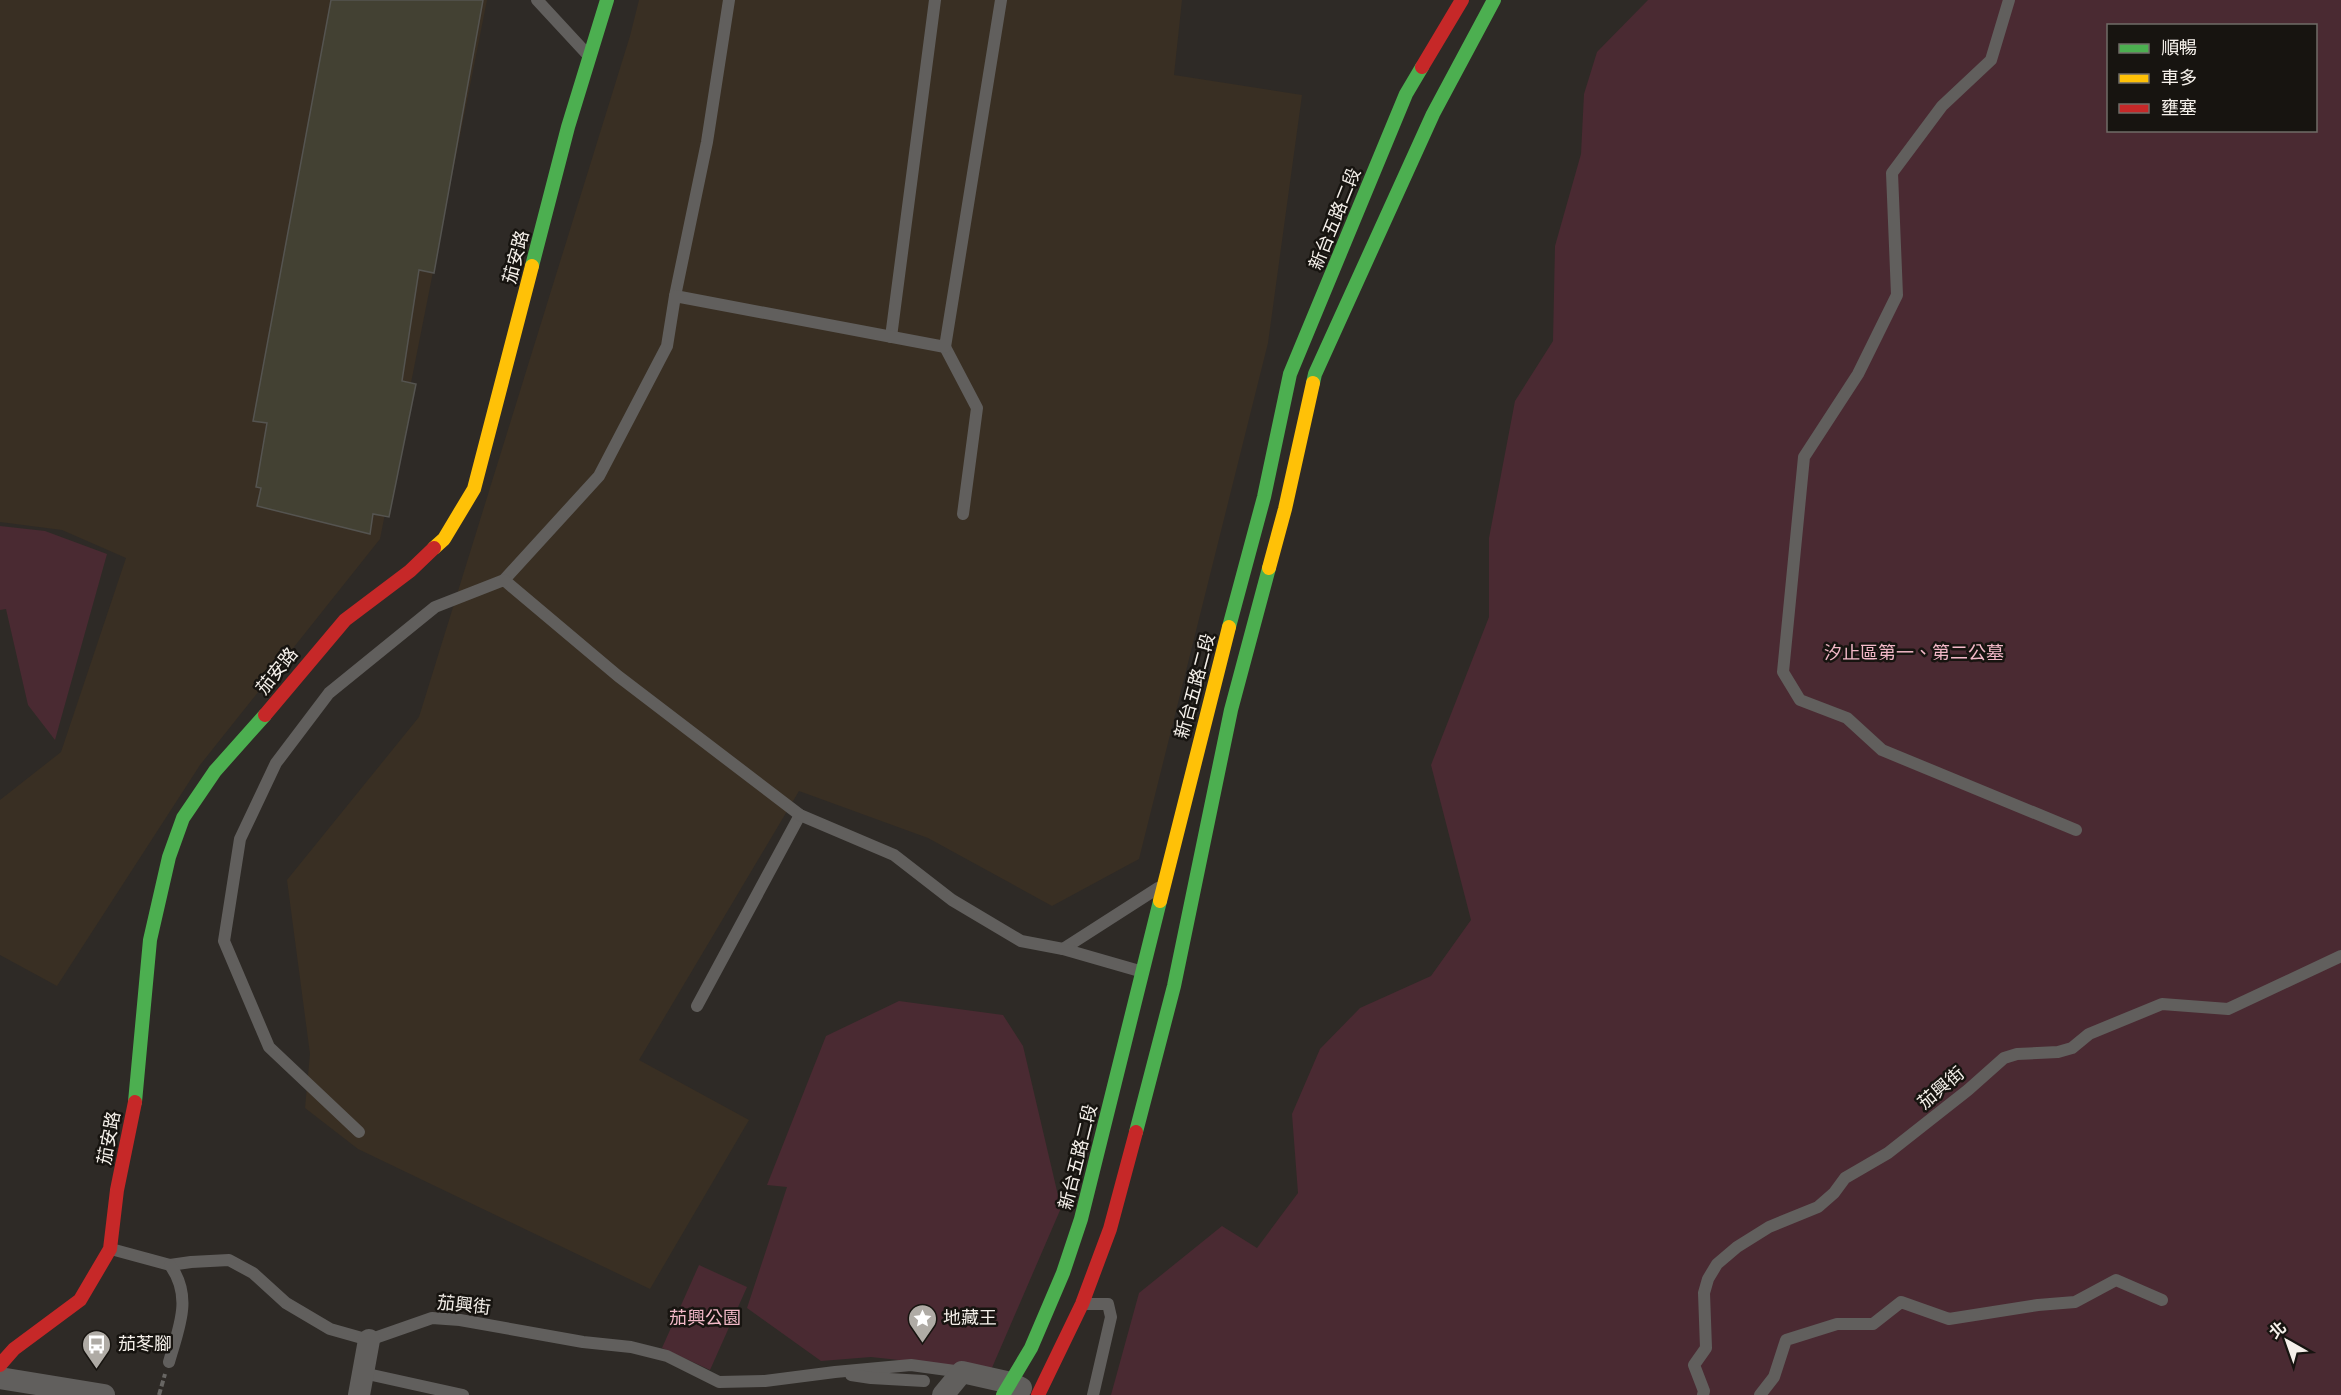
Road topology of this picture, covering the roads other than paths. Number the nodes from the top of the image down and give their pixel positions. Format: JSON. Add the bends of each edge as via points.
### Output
{"nodes":[{"id":1,"x":537,"y":0,"type":"edge"},
{"id":2,"x":607,"y":0,"type":"edge"},
{"id":3,"x":729,"y":0,"type":"edge"},
{"id":4,"x":935,"y":0,"type":"edge"},
{"id":5,"x":1001,"y":0,"type":"edge"},
{"id":6,"x":1461,"y":0,"type":"edge"},
{"id":7,"x":1494,"y":0,"type":"edge"},
{"id":8,"x":2009,"y":0,"type":"edge"},
{"id":9,"x":590,"y":57,"type":"junction"},
{"id":10,"x":675,"y":296,"type":"junction"},
{"id":11,"x":891,"y":337,"type":"junction"},
{"id":12,"x":945,"y":347,"type":"junction"},
{"id":13,"x":963,"y":514,"type":"dead end"},
{"id":14,"x":504,"y":580,"type":"junction"},
{"id":15,"x":800,"y":815,"type":"junction"},
{"id":16,"x":2076,"y":830,"type":"dead end"},
{"id":17,"x":1180,"y":882,"type":"junction"},
{"id":18,"x":1063,"y":949,"type":"junction"},
{"id":19,"x":2341,"y":957,"type":"edge"},
{"id":20,"x":1159,"y":979,"type":"junction"},
{"id":21,"x":697,"y":1006,"type":"dead end"},
{"id":22,"x":359,"y":1132,"type":"dead end"},
{"id":23,"x":110,"y":1249,"type":"junction"},
{"id":24,"x":170,"y":1266,"type":"junction"},
{"id":25,"x":2162,"y":1300,"type":"dead end"},
{"id":26,"x":1082,"y":1304,"type":"junction"},
{"id":27,"x":369,"y":1340,"type":"junction"},
{"id":28,"x":169,"y":1362,"type":"dead end"},
{"id":29,"x":0,"y":1365,"type":"edge"},
{"id":30,"x":835,"y":1372,"type":"junction"},
{"id":31,"x":962,"y":1372,"type":"junction"},
{"id":32,"x":0,"y":1378,"type":"edge"},
{"id":33,"x":924,"y":1381,"type":"dead end"},
{"id":34,"x":361,"y":1384,"type":"edge"},
{"id":35,"x":1007,"y":1389,"type":"edge"},
{"id":36,"x":104,"y":1395,"type":"edge"},
{"id":37,"x":463,"y":1395,"type":"edge"},
{"id":38,"x":943,"y":1395,"type":"edge"},
{"id":39,"x":1033,"y":1395,"type":"edge"},
{"id":40,"x":1038,"y":1395,"type":"edge"},
{"id":41,"x":1093,"y":1395,"type":"edge"},
{"id":42,"x":1703,"y":1395,"type":"edge"},
{"id":43,"x":1760,"y":1395,"type":"edge"}],
"edges":[{"from":1,"to":9,"type":"lane"},
{"from":2,"to":9,"type":"main road","name":"茄安路"},
{"from":3,"to":10,"type":"lane","via":[[707,142]]},
{"from":4,"to":11,"type":"lane"},
{"from":5,"to":12,"type":"lane"},
{"from":6,"to":17,"type":"main road","name":"新台五路二段","via":[[1406,94],[1290,374],[1264,497],[1210,695]]},
{"from":7,"to":17,"type":"main road","name":"新台五路二段","via":[[1433,114],[1315,374],[1285,509]]},
{"from":8,"to":16,"type":"lane","via":[[1991,60],[1942,106],[1892,173],[1897,295],[1858,374],[1804,457],[1783,672],[1800,700],[1847,718],[1882,750]]},
{"from":9,"to":23,"type":"main road","name":"茄安路","via":[[474,489],[444,539],[410,571],[345,620],[310,658],[278,702],[215,771],[183,818],[169,857],[150,940],[135,1103],[117,1190]]},
{"from":10,"to":11,"type":"lane"},
{"from":10,"to":14,"type":"lane","via":[[667,346],[599,476]]},
{"from":11,"to":12,"type":"lane"},
{"from":12,"to":13,"type":"lane","via":[[977,408]]},
{"from":14,"to":15,"type":"lane","via":[[618,676]]},
{"from":14,"to":22,"type":"lane","via":[[435,607],[329,693],[276,763],[240,839],[224,940],[269,1047]]},
{"from":15,"to":18,"type":"lane","via":[[894,855],[952,900],[1021,941]]},
{"from":15,"to":21,"type":"lane"},
{"from":17,"to":18,"type":"lane"},
{"from":17,"to":20,"type":"main road","name":"新台五路二段"},
{"from":17,"to":20,"type":"main road","name":"新台五路二段"},
{"from":18,"to":20,"type":"lane"},
{"from":19,"to":42,"type":"lane","name":"茄興街","via":[[2228,1010],[2162,1004],[2089,1034],[2073,1048],[2004,1058],[1888,1154],[1845,1178],[1818,1207],[1769,1227],[1717,1264],[1704,1293],[1706,1348],[1694,1365]]},
{"from":20,"to":26,"type":"main road","name":"新台五路二段","via":[[1110,1229]]},
{"from":20,"to":35,"type":"main road","name":"新台五路二段","via":[[1063,1273],[1031,1348]]},
{"from":23,"to":24,"type":"lane"},
{"from":23,"to":29,"type":"main road","name":"茄安路","via":[[80,1300],[14,1348]]},
{"from":24,"to":27,"type":"lane","via":[[229,1260],[253,1273],[286,1303],[330,1329]]},
{"from":24,"to":28,"type":"lane","via":[[180,1279],[183,1300]]},
{"from":25,"to":43,"type":"lane","via":[[2116,1280],[2075,1302],[1949,1319],[1901,1302],[1873,1324],[1837,1324],[1786,1340],[1774,1377]]},
{"from":26,"to":40,"type":"main road","name":"新台五路二段"},
{"from":26,"to":41,"type":"lane","via":[[1108,1305],[1111,1317]]},
{"from":27,"to":30,"type":"lane","name":"茄興街","via":[[432,1318],[631,1347],[667,1356],[719,1382]]},
{"from":27,"to":34,"type":"street"},
{"from":30,"to":31,"type":"lane","name":"茄興街","via":[[911,1365]]},
{"from":30,"to":33,"type":"lane","name":"茄興街"},
{"from":31,"to":35,"type":"street"},
{"from":31,"to":38,"type":"street"},
{"from":32,"to":36,"type":"street"},
{"from":34,"to":37,"type":"lane"},
{"from":35,"to":39,"type":"street"}]}
